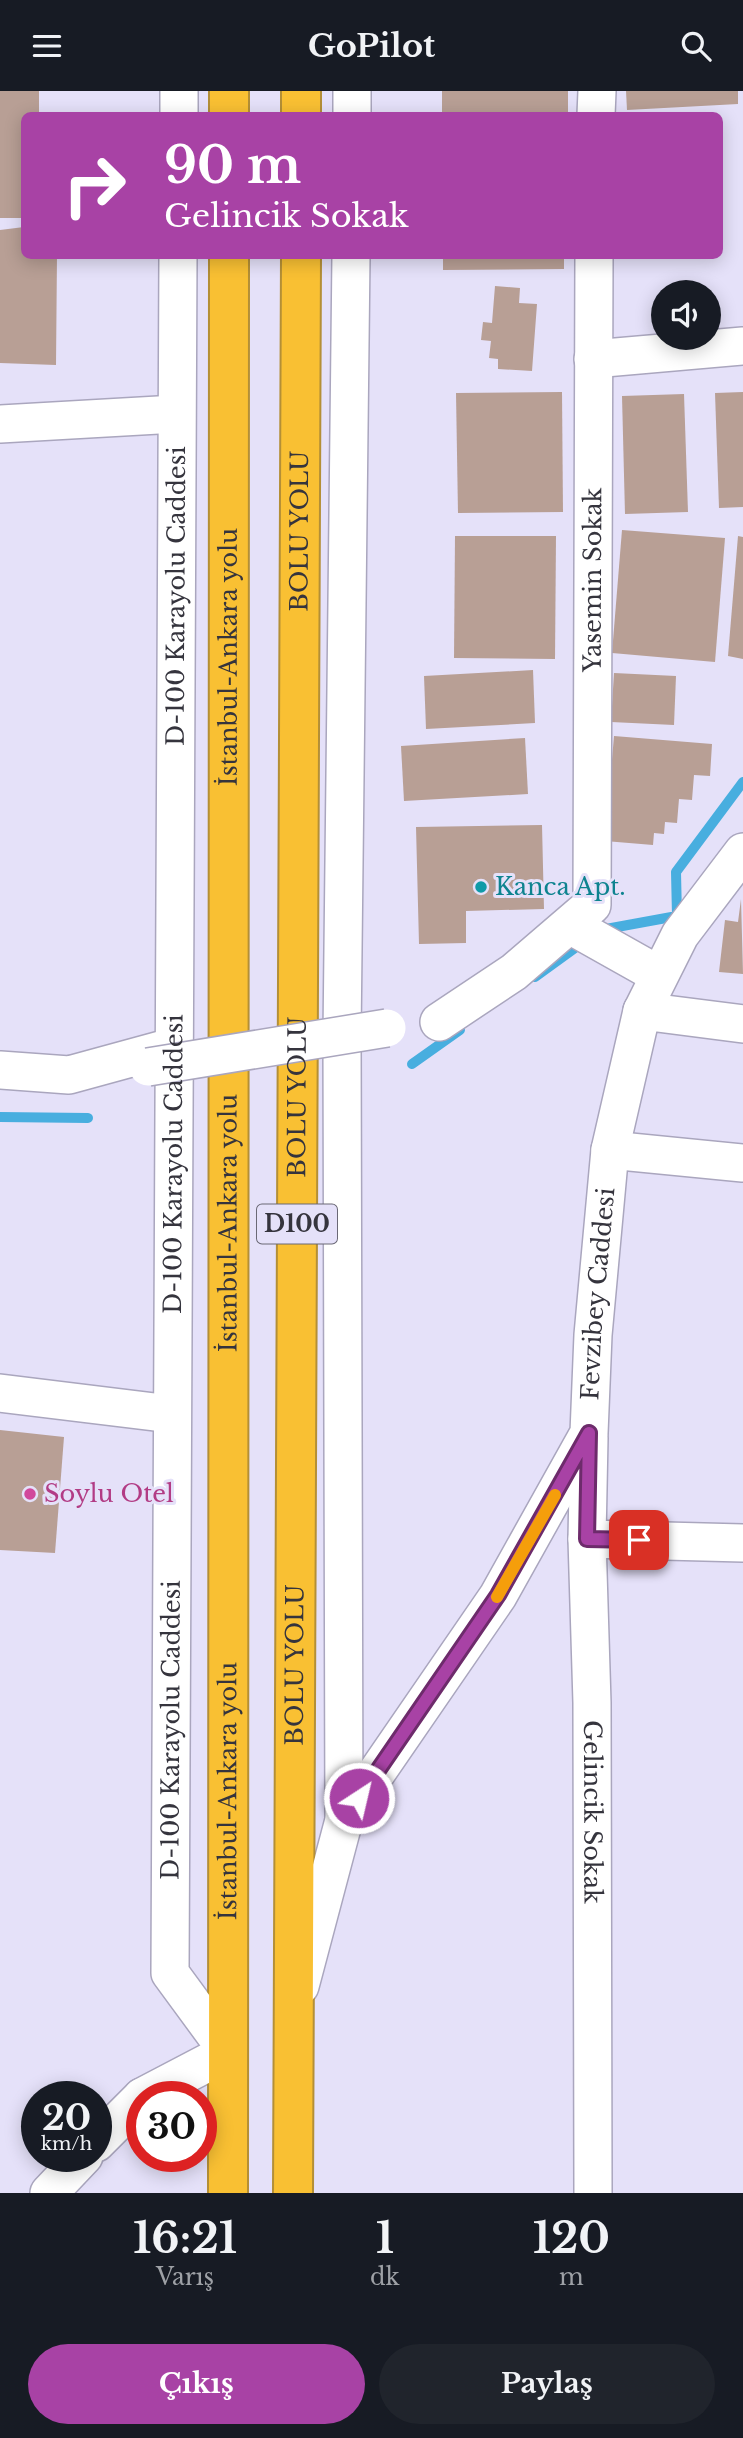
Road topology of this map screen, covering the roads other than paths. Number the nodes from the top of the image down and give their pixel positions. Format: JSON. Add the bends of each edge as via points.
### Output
{"nodes":[{"id":1,"x":179,"y":91,"type":"edge"},
{"id":2,"x":229,"y":91,"type":"edge"},
{"id":3,"x":302,"y":91,"type":"edge"},
{"id":4,"x":352,"y":91,"type":"edge"},
{"id":5,"x":597,"y":91,"type":"edge"},
{"id":6,"x":179,"y":112,"type":"edge"},
{"id":7,"x":229,"y":112,"type":"edge"},
{"id":8,"x":301,"y":112,"type":"edge"},
{"id":9,"x":352,"y":112,"type":"edge"},
{"id":10,"x":596,"y":112,"type":"edge"},
{"id":11,"x":178,"y":259,"type":"edge"},
{"id":12,"x":229,"y":259,"type":"edge"},
{"id":13,"x":301,"y":259,"type":"edge"},
{"id":14,"x":351,"y":259,"type":"edge"},
{"id":15,"x":594,"y":259,"type":"edge"},
{"id":16,"x":743,"y":346,"type":"edge"},
{"id":17,"x":593,"y":359,"type":"junction"},
{"id":18,"x":176,"y":414,"type":"junction"},
{"id":19,"x":0,"y":424,"type":"edge"},
{"id":20,"x":743,"y":852,"type":"edge"},
{"id":21,"x":581,"y":915,"type":"junction"},
{"id":22,"x":659,"y":975,"type":"junction"},
{"id":23,"x":642,"y":1011,"type":"junction"},
{"id":24,"x":439,"y":1022,"type":"dead end"},
{"id":25,"x":743,"y":1024,"type":"edge"},
{"id":26,"x":387,"y":1028,"type":"dead end"},
{"id":27,"x":162,"y":1056,"type":"junction"},
{"id":28,"x":0,"y":1070,"type":"edge"},
{"id":29,"x":610,"y":1150,"type":"junction"},
{"id":30,"x":743,"y":1163,"type":"edge"},
{"id":31,"x":0,"y":1393,"type":"edge"},
{"id":32,"x":171,"y":1414,"type":"junction"},
{"id":33,"x":589,"y":1433,"type":"junction"},
{"id":34,"x":587,"y":1539,"type":"junction"},
{"id":35,"x":743,"y":1543,"type":"edge"},
{"id":36,"x":344,"y":1820,"type":"junction"},
{"id":37,"x":293,"y":2011,"type":"junction"},
{"id":38,"x":228,"y":2052,"type":"junction"},
{"id":39,"x":173,"y":2081,"type":"edge"},
{"id":40,"x":126,"y":2113,"type":"edge"},
{"id":41,"x":112,"y":2127,"type":"edge"},
{"id":42,"x":69,"y":2172,"type":"edge"},
{"id":43,"x":49,"y":2193,"type":"edge"},
{"id":44,"x":228,"y":2193,"type":"edge"},
{"id":45,"x":293,"y":2193,"type":"edge"},
{"id":46,"x":593,"y":2193,"type":"edge"}],
"edges":[{"from":1,"to":6,"type":"street"},
{"from":2,"to":7,"type":"highway"},
{"from":3,"to":8,"type":"highway"},
{"from":4,"to":9,"type":"street"},
{"from":5,"to":10,"type":"street"},
{"from":11,"to":18,"type":"street","name":"D-100 Karayolu Caddesi"},
{"from":12,"to":38,"type":"highway","name":"İstanbul-Ankara yolu","number":"D100"},
{"from":13,"to":37,"type":"highway","name":"BOLU YOLU","number":"D100"},
{"from":14,"to":36,"type":"street","via":[[342,1022]]},
{"from":15,"to":17,"type":"street","name":"Yasemin Sokak"},
{"from":16,"to":17,"type":"street"},
{"from":17,"to":21,"type":"street","name":"Yasemin Sokak"},
{"from":18,"to":19,"type":"street"},
{"from":18,"to":27,"type":"street","name":"D-100 Karayolu Caddesi"},
{"from":20,"to":22,"type":"street","name":"Fevzibey Caddesi","via":[[680,935]]},
{"from":21,"to":22,"type":"street"},
{"from":21,"to":24,"type":"street","via":[[514,972]]},
{"from":22,"to":23,"type":"street","name":"Fevzibey Caddesi"},
{"from":23,"to":25,"type":"street"},
{"from":23,"to":29,"type":"street","name":"Fevzibey Caddesi"},
{"from":26,"to":27,"type":"street","bridge":true},
{"from":27,"to":28,"type":"street","via":[[69,1075]]},
{"from":27,"to":32,"type":"street","name":"D-100 Karayolu Caddesi"},
{"from":29,"to":30,"type":"street"},
{"from":29,"to":33,"type":"street","name":"Fevzibey Caddesi"},
{"from":31,"to":32,"type":"street"},
{"from":32,"to":38,"type":"street","name":"D-100 Karayolu Caddesi","via":[[170,1973]]},
{"from":33,"to":34,"type":"street","name":"Gelincik Sokak"},
{"from":33,"to":36,"type":"street","name":"Fevzibey Caddesi","via":[[498,1595]]},
{"from":34,"to":35,"type":"street"},
{"from":34,"to":46,"type":"street","name":"Gelincik Sokak"},
{"from":36,"to":37,"type":"street"},
{"from":37,"to":45,"type":"highway","name":"BOLU YOLU","number":"D100"},
{"from":38,"to":39,"type":"street"},
{"from":38,"to":44,"type":"highway","name":"İstanbul-Ankara yolu","number":"D100"},
{"from":40,"to":41,"type":"street"},
{"from":42,"to":43,"type":"street"}]}
